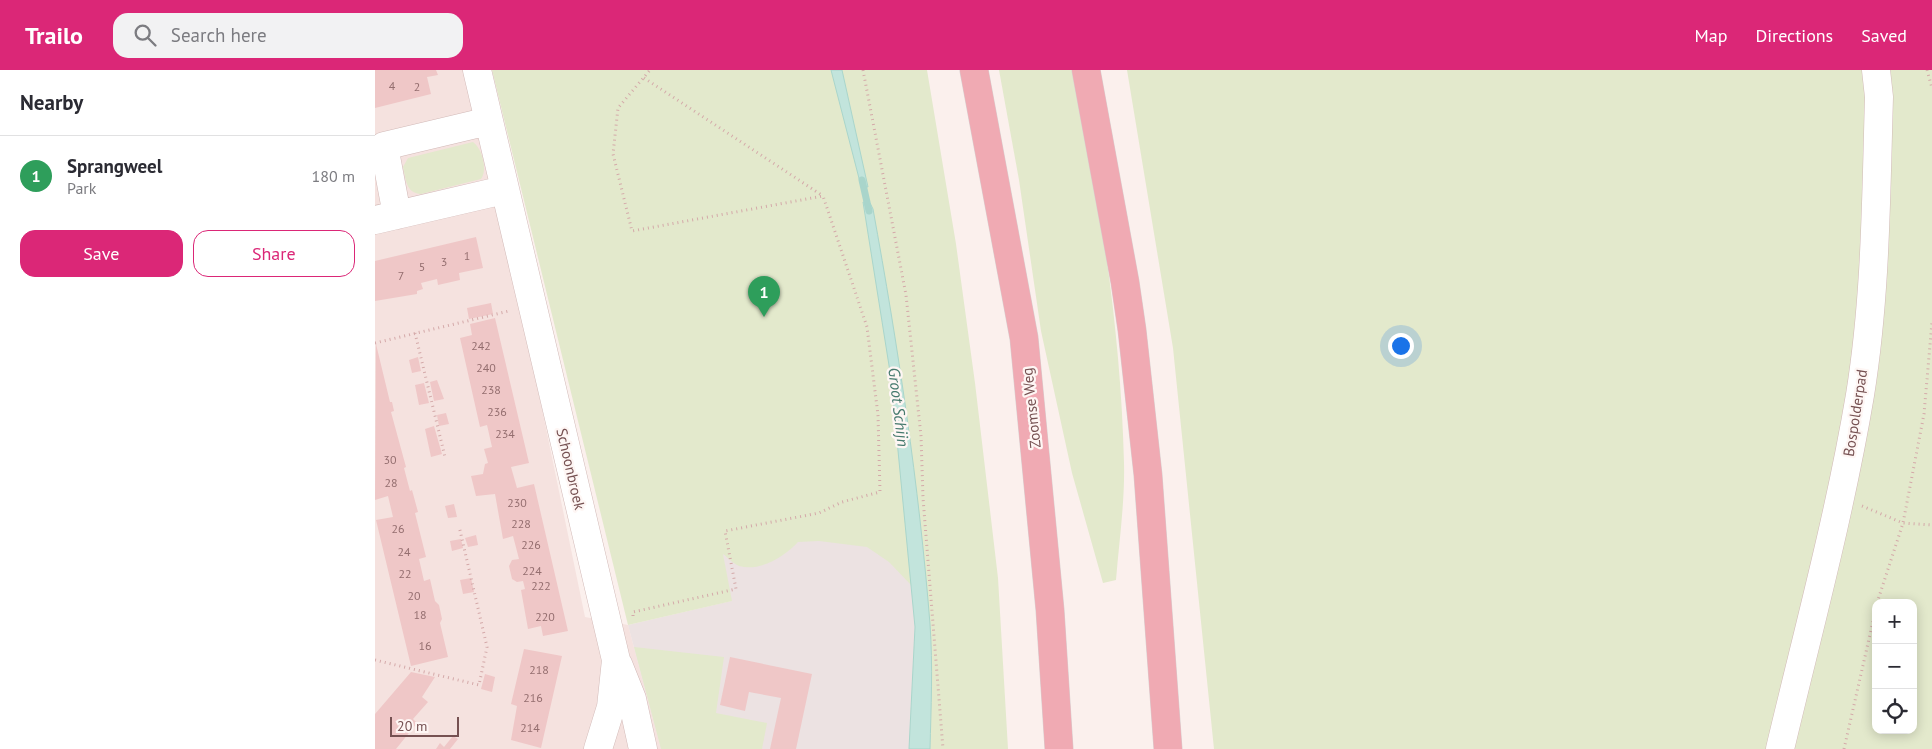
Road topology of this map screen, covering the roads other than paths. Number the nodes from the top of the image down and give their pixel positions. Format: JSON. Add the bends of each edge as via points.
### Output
{"nodes":[{"id":1,"x":477,"y":70,"type":"edge"},
{"id":2,"x":974,"y":70,"type":"edge"},
{"id":3,"x":1085,"y":70,"type":"edge"},
{"id":4,"x":1876,"y":70,"type":"edge"},
{"id":5,"x":489,"y":121,"type":"junction"},
{"id":6,"x":505,"y":190,"type":"junction"},
{"id":7,"x":386,"y":217,"type":"edge"},
{"id":8,"x":616,"y":660,"type":"junction"},
{"id":9,"x":598,"y":749,"type":"edge"},
{"id":10,"x":643,"y":749,"type":"edge"},
{"id":11,"x":1059,"y":749,"type":"edge"},
{"id":12,"x":1168,"y":749,"type":"edge"},
{"id":13,"x":1780,"y":749,"type":"edge"}],
"edges":[{"from":1,"to":5,"type":"street","name":"Schoonbroek"},
{"from":2,"to":11,"type":"highway","name":"Zoomse Weg","via":[[1024,338],[1050,610]]},
{"from":3,"to":12,"type":"highway","via":[[1132,330],[1148,475]]},
{"from":4,"to":13,"type":"street","name":"Bospolderpad","via":[[1879,97],[1875,266],[1860,394],[1840,499]]},
{"from":5,"to":6,"type":"street","name":"Schoonbroek"},
{"from":5,"to":7,"type":"street","via":[[384,146]]},
{"from":6,"to":7,"type":"street"},
{"from":6,"to":8,"type":"street","name":"Schoonbroek"},
{"from":8,"to":9,"type":"street","name":"Schoonbroek","via":[[611,707]]},
{"from":8,"to":10,"type":"street","via":[[632,699]]}]}
